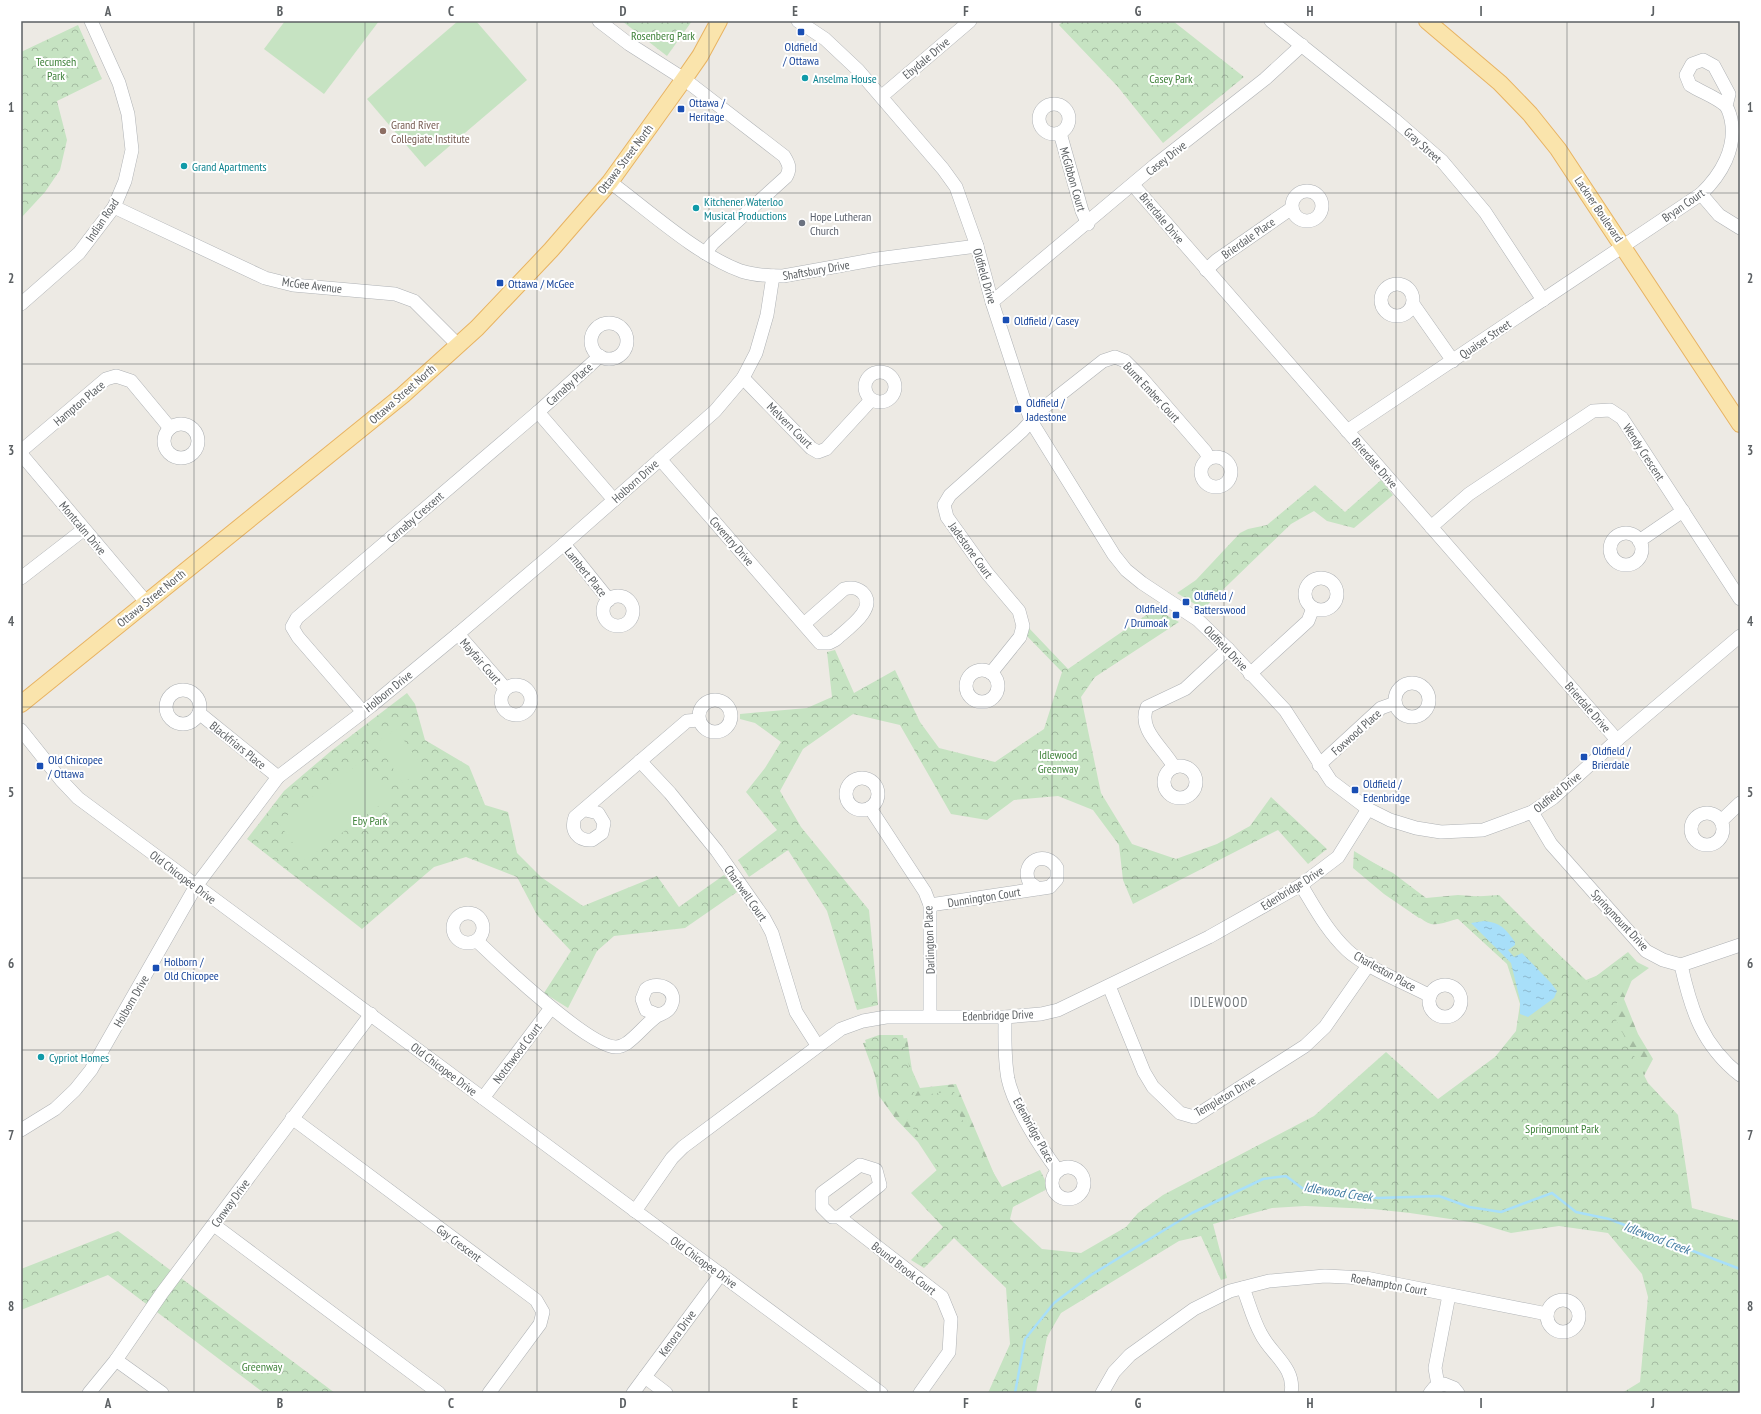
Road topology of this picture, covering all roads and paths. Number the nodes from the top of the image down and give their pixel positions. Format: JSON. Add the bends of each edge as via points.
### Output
{"nodes":[{"id":1,"x":91,"y":21,"type":"edge"},
{"id":2,"x":599,"y":21,"type":"edge"},
{"id":3,"x":719,"y":21,"type":"edge"},
{"id":4,"x":798,"y":21,"type":"edge"},
{"id":5,"x":970,"y":21,"type":"edge"},
{"id":6,"x":1271,"y":21,"type":"edge"},
{"id":7,"x":1427,"y":21,"type":"edge"},
{"id":8,"x":1302,"y":45,"type":"junction"},
{"id":9,"x":684,"y":79,"type":"junction"},
{"id":10,"x":882,"y":96,"type":"junction"},
{"id":11,"x":1726,"y":106,"type":"dead end"},
{"id":12,"x":1060,"y":133,"type":"dead end"},
{"id":13,"x":610,"y":182,"type":"junction"},
{"id":14,"x":1134,"y":185,"type":"junction"},
{"id":15,"x":1701,"y":194,"type":"junction"},
{"id":16,"x":114,"y":207,"type":"junction"},
{"id":17,"x":1292,"y":208,"type":"dead end"},
{"id":18,"x":1088,"y":224,"type":"junction"},
{"id":19,"x":1740,"y":228,"type":"edge"},
{"id":20,"x":977,"y":246,"type":"junction"},
{"id":21,"x":1624,"y":246,"type":"junction"},
{"id":22,"x":705,"y":253,"type":"junction"},
{"id":23,"x":1206,"y":270,"type":"junction"},
{"id":24,"x":773,"y":276,"type":"junction"},
{"id":25,"x":1543,"y":300,"type":"junction"},
{"id":26,"x":992,"y":302,"type":"junction"},
{"id":27,"x":21,"y":304,"type":"edge"},
{"id":28,"x":1413,"y":304,"type":"dead end"},
{"id":29,"x":458,"y":344,"type":"junction"},
{"id":30,"x":600,"y":356,"type":"dead end"},
{"id":31,"x":1453,"y":361,"type":"junction"},
{"id":32,"x":743,"y":378,"type":"junction"},
{"id":33,"x":871,"y":400,"type":"dead end"},
{"id":34,"x":538,"y":412,"type":"junction"},
{"id":35,"x":1031,"y":421,"type":"junction"},
{"id":36,"x":1740,"y":424,"type":"edge"},
{"id":37,"x":170,"y":428,"type":"dead end"},
{"id":38,"x":1347,"y":431,"type":"junction"},
{"id":39,"x":21,"y":453,"type":"edge"},
{"id":40,"x":1209,"y":458,"type":"dead end"},
{"id":41,"x":660,"y":459,"type":"junction"},
{"id":42,"x":614,"y":500,"type":"junction"},
{"id":43,"x":1683,"y":511,"type":"junction"},
{"id":44,"x":1431,"y":527,"type":"junction"},
{"id":45,"x":83,"y":530,"type":"junction"},
{"id":46,"x":1639,"y":541,"type":"dead end"},
{"id":47,"x":564,"y":544,"type":"junction"},
{"id":48,"x":21,"y":578,"type":"edge"},
{"id":49,"x":1740,"y":599,"type":"edge"},
{"id":50,"x":609,"y":600,"type":"dead end"},
{"id":51,"x":146,"y":602,"type":"junction"},
{"id":52,"x":1313,"y":608,"type":"dead end"},
{"id":53,"x":804,"y":624,"type":"junction"},
{"id":54,"x":458,"y":634,"type":"junction"},
{"id":55,"x":1740,"y":636,"type":"edge"},
{"id":56,"x":1228,"y":650,"type":"junction"},
{"id":57,"x":991,"y":673,"type":"dead end"},
{"id":58,"x":1250,"y":674,"type":"junction"},
{"id":59,"x":505,"y":688,"type":"dead end"},
{"id":60,"x":1395,"y":703,"type":"dead end"},
{"id":61,"x":21,"y":704,"type":"edge"},
{"id":62,"x":362,"y":712,"type":"junction"},
{"id":63,"x":199,"y":713,"type":"dead end"},
{"id":64,"x":699,"y":720,"type":"dead end"},
{"id":65,"x":21,"y":730,"type":"edge"},
{"id":66,"x":1617,"y":740,"type":"junction"},
{"id":67,"x":640,"y":761,"type":"junction"},
{"id":68,"x":1319,"y":765,"type":"junction"},
{"id":69,"x":1174,"y":767,"type":"dead end"},
{"id":70,"x":278,"y":777,"type":"junction"},
{"id":71,"x":1740,"y":803,"type":"edge"},
{"id":72,"x":870,"y":808,"type":"dead end"},
{"id":73,"x":1368,"y":809,"type":"junction"},
{"id":74,"x":586,"y":810,"type":"dead end"},
{"id":75,"x":1532,"y":812,"type":"junction"},
{"id":76,"x":1721,"y":821,"type":"dead end"},
{"id":77,"x":1301,"y":885,"type":"junction"},
{"id":78,"x":196,"y":886,"type":"junction"},
{"id":79,"x":1038,"y":889,"type":"dead end"},
{"id":80,"x":930,"y":906,"type":"junction"},
{"id":81,"x":477,"y":941,"type":"dead end"},
{"id":82,"x":1740,"y":945,"type":"edge"},
{"id":83,"x":1369,"y":964,"type":"junction"},
{"id":84,"x":1681,"y":965,"type":"junction"},
{"id":85,"x":1109,"y":986,"type":"junction"},
{"id":86,"x":1430,"y":996,"type":"dead end"},
{"id":87,"x":551,"y":1008,"type":"junction"},
{"id":88,"x":371,"y":1014,"type":"junction"},
{"id":89,"x":658,"y":1015,"type":"dead end"},
{"id":90,"x":930,"y":1016,"type":"junction"},
{"id":91,"x":1005,"y":1017,"type":"junction"},
{"id":92,"x":817,"y":1046,"type":"junction"},
{"id":93,"x":1740,"y":1075,"type":"edge"},
{"id":94,"x":483,"y":1098,"type":"junction"},
{"id":95,"x":292,"y":1118,"type":"junction"},
{"id":96,"x":21,"y":1130,"type":"edge"},
{"id":97,"x":1058,"y":1172,"type":"dead end"},
{"id":98,"x":635,"y":1211,"type":"junction"},
{"id":99,"x":839,"y":1217,"type":"junction"},
{"id":100,"x":214,"y":1225,"type":"junction"},
{"id":101,"x":721,"y":1274,"type":"junction"},
{"id":102,"x":1243,"y":1288,"type":"junction"},
{"id":103,"x":1449,"y":1295,"type":"junction"},
{"id":104,"x":1547,"y":1314,"type":"dead end"},
{"id":105,"x":116,"y":1360,"type":"junction"},
{"id":106,"x":645,"y":1378,"type":"junction"},
{"id":107,"x":1434,"y":1389,"type":"edge"},
{"id":108,"x":89,"y":1393,"type":"edge"},
{"id":109,"x":162,"y":1393,"type":"edge"},
{"id":110,"x":439,"y":1393,"type":"edge"},
{"id":111,"x":489,"y":1393,"type":"edge"},
{"id":112,"x":633,"y":1393,"type":"edge"},
{"id":113,"x":666,"y":1393,"type":"edge"},
{"id":114,"x":881,"y":1393,"type":"edge"},
{"id":115,"x":920,"y":1393,"type":"edge"},
{"id":116,"x":1102,"y":1393,"type":"edge"},
{"id":117,"x":1291,"y":1393,"type":"edge"},
{"id":118,"x":1458,"y":1393,"type":"edge"}],
"edges":[{"from":1,"to":16,"type":"street","name":"Indian Road","via":[[120,83],[128,114],[132,150]]},
{"from":2,"to":9,"type":"street","via":[[629,44]]},
{"from":3,"to":9,"type":"main road","name":"Ottawa Street North"},
{"from":4,"to":10,"type":"street","name":"Oldfield Drive","via":[[825,39]]},
{"from":5,"to":10,"type":"street","name":"Ebydale Drive"},
{"from":6,"to":8,"type":"street","name":"Gray Street"},
{"from":7,"to":21,"type":"main road","name":"Lackner Boulevard","via":[[1500,83],[1530,114],[1558,149]]},
{"from":8,"to":14,"type":"street","name":"Casey Drive","via":[[1265,79],[1154,166]]},
{"from":8,"to":25,"type":"street","name":"Gray Street","via":[[1442,161],[1485,212]]},
{"from":9,"to":13,"type":"main road","name":"Ottawa Street North"},
{"from":9,"to":22,"type":"street","via":[[784,156],[789,167],[786,177]]},
{"from":10,"to":20,"type":"street","name":"Oldfield Drive","via":[[956,187]]},
{"from":11,"to":15,"type":"street","name":"Bryan Court","via":[[1732,127],[1730,149],[1712,184]]},
{"from":12,"to":18,"type":"street","name":"McGibbon Court"},
{"from":13,"to":22,"type":"street","name":"Shaftsbury Drive"},
{"from":13,"to":29,"type":"main road","name":"Ottawa Street North","via":[[551,250]]},
{"from":14,"to":18,"type":"street","name":"Casey Drive"},
{"from":14,"to":23,"type":"street","name":"Brierdale Drive"},
{"from":15,"to":19,"type":"street","via":[[1720,215]]},
{"from":15,"to":21,"type":"street","name":"Bryan Court"},
{"from":16,"to":27,"type":"street","name":"Indian Road","via":[[79,253]]},
{"from":16,"to":29,"type":"street","name":"McGee Avenue","via":[[264,278],[293,285],[395,294],[414,301]]},
{"from":17,"to":23,"type":"street","name":"Brierdale Place"},
{"from":18,"to":26,"type":"street","name":"Casey Drive"},
{"from":20,"to":24,"type":"street","name":"Shaftsbury Drive","via":[[877,259],[794,275]]},
{"from":20,"to":26,"type":"street","name":"Oldfield Drive"},
{"from":21,"to":25,"type":"street","name":"Quaiser Street"},
{"from":21,"to":36,"type":"main road","name":"Lackner Boulevard"},
{"from":22,"to":24,"type":"street","name":"Shaftsbury Drive","via":[[741,271]]},
{"from":23,"to":38,"type":"street","name":"Brierdale Drive"},
{"from":24,"to":32,"type":"street","name":"Holborn Drive","via":[[756,352]]},
{"from":25,"to":31,"type":"street","name":"Quaiser Street"},
{"from":26,"to":35,"type":"street","name":"Oldfield Drive"},
{"from":28,"to":31,"type":"street"},
{"from":29,"to":51,"type":"main road","name":"Ottawa Street North","via":[[403,395]]},
{"from":30,"to":34,"type":"street","name":"Carnaby Place"},
{"from":31,"to":38,"type":"street","name":"Quaiser Street"},
{"from":32,"to":33,"type":"street","name":"Melvern Court","via":[[811,448],[818,452],[826,449]]},
{"from":32,"to":41,"type":"street","name":"Holborn Drive","via":[[715,411]]},
{"from":34,"to":42,"type":"street"},
{"from":34,"to":62,"type":"street","name":"Carnaby Crescent","via":[[292,627]]},
{"from":35,"to":40,"type":"street","name":"Burnt Ember Court","via":[[1042,409],[1103,361],[1115,357],[1125,361],[1140,376]]},
{"from":35,"to":56,"type":"street","name":"Oldfield Drive","via":[[1114,555],[1126,570],[1198,620]]},
{"from":35,"to":57,"type":"street","name":"Jadestone Court","via":[[950,495],[944,505],[947,517],[1019,612],[1023,626],[1020,637]]},
{"from":37,"to":39,"type":"street","name":"Hampton Place","via":[[131,381],[116,376],[106,379]]},
{"from":38,"to":44,"type":"street","name":"Brierdale Drive"},
{"from":39,"to":45,"type":"street","name":"Montcalm Drive"},
{"from":41,"to":42,"type":"street","name":"Holborn Drive"},
{"from":41,"to":53,"type":"street","name":"Coventry Drive"},
{"from":42,"to":47,"type":"street","name":"Holborn Drive"},
{"from":43,"to":44,"type":"street","name":"Wendy Crescent","via":[[1622,418],[1610,410],[1593,412],[1469,494]]},
{"from":43,"to":46,"type":"street"},
{"from":43,"to":49,"type":"street","name":"Wendy Crescent"},
{"from":44,"to":66,"type":"street","name":"Brierdale Drive"},
{"from":45,"to":48,"type":"street"},
{"from":45,"to":51,"type":"street","name":"Montcalm Drive"},
{"from":47,"to":50,"type":"street","name":"Lambert Place"},
{"from":47,"to":54,"type":"street","name":"Holborn Drive"},
{"from":51,"to":61,"type":"main road","name":"Ottawa Street North"},
{"from":52,"to":58,"type":"street","via":[[1308,621]]},
{"from":53,"to":53,"type":"street","name":"Coventry Drive","via":[[820,644],[829,643],[867,610],[868,602],[859,589],[852,587],[844,590]]},
{"from":54,"to":59,"type":"street","name":"Mayfair Court"},
{"from":54,"to":62,"type":"street","name":"Holborn Drive"},
{"from":55,"to":66,"type":"street","name":"Oldfield Drive"},
{"from":56,"to":58,"type":"street","name":"Oldfield Drive"},
{"from":56,"to":69,"type":"street","via":[[1185,689],[1147,707],[1144,722],[1147,730]]},
{"from":58,"to":68,"type":"street","name":"Oldfield Drive","via":[[1285,710]]},
{"from":60,"to":68,"type":"street","name":"Foxwood Place","via":[[1381,708]]},
{"from":62,"to":70,"type":"street","name":"Holborn Drive"},
{"from":63,"to":70,"type":"street","name":"Blackfriars Place"},
{"from":64,"to":67,"type":"street","via":[[687,721]]},
{"from":65,"to":78,"type":"street","name":"Old Chicopee Drive","via":[[78,798]]},
{"from":66,"to":75,"type":"street","name":"Oldfield Drive","via":[[1553,798]]},
{"from":67,"to":74,"type":"street"},
{"from":67,"to":92,"type":"street","name":"Chartwell Court","via":[[717,851],[764,918],[772,933],[796,1012]]},
{"from":68,"to":73,"type":"street","name":"Oldfield Drive","via":[[1331,781]]},
{"from":70,"to":78,"type":"street","name":"Holborn Drive"},
{"from":71,"to":76,"type":"street"},
{"from":72,"to":80,"type":"street","name":"Darlington Place","via":[[925,892]]},
{"from":73,"to":75,"type":"street","name":"Oldfield Drive","via":[[1403,824],[1441,832],[1483,830]]},
{"from":73,"to":77,"type":"street","name":"Edenbridge Drive","via":[[1338,857]]},
{"from":75,"to":84,"type":"street","name":"Springmount Drive","via":[[1551,844],[1646,951],[1663,960]]},
{"from":77,"to":83,"type":"street","name":"Charleston Place","via":[[1333,935],[1348,951]]},
{"from":77,"to":85,"type":"street","name":"Edenbridge Drive","via":[[1209,937]]},
{"from":78,"to":88,"type":"street","name":"Old Chicopee Drive"},
{"from":78,"to":96,"type":"street","name":"Holborn Drive","via":[[91,1070],[55,1109]]},
{"from":79,"to":80,"type":"street","name":"Dunnington Court"},
{"from":80,"to":90,"type":"street","name":"Darlington Place"},
{"from":81,"to":87,"type":"street"},
{"from":82,"to":84,"type":"street"},
{"from":83,"to":85,"type":"street","name":"Templeton Drive","via":[[1325,1027],[1305,1046],[1194,1117],[1180,1113],[1154,1087],[1144,1072]]},
{"from":83,"to":86,"type":"street","name":"Charleston Place"},
{"from":84,"to":93,"type":"street","via":[[1699,1026],[1714,1051]]},
{"from":85,"to":91,"type":"street","name":"Edenbridge Drive","via":[[1058,1010]]},
{"from":87,"to":89,"type":"street","via":[[606,1046],[618,1047],[626,1044]]},
{"from":87,"to":94,"type":"street","name":"Notchwood Court"},
{"from":88,"to":94,"type":"street","name":"Old Chicopee Drive"},
{"from":88,"to":95,"type":"street","name":"Conway Drive"},
{"from":90,"to":91,"type":"street","name":"Edenbridge Drive"},
{"from":90,"to":92,"type":"street","name":"Edenbridge Drive","via":[[864,1020],[841,1029]]},
{"from":91,"to":97,"type":"street","name":"Edenbridge Place","via":[[1008,1080],[1016,1102]]},
{"from":92,"to":98,"type":"street","name":"Edenbridge Drive","via":[[683,1147],[672,1158]]},
{"from":94,"to":98,"type":"street","name":"Old Chicopee Drive"},
{"from":95,"to":100,"type":"street","name":"Conway Drive"},
{"from":95,"to":111,"type":"street","name":"Gay Crescent","via":[[536,1300],[543,1312],[540,1324]]},
{"from":98,"to":101,"type":"street","name":"Old Chicopee Drive"},
{"from":99,"to":99,"type":"street","name":"Bound Brook Court","via":[[880,1185],[876,1170],[860,1165],[822,1193],[822,1207],[832,1217]]},
{"from":99,"to":115,"type":"street","name":"Bound Brook Court","via":[[942,1297],[952,1320],[949,1352]]},
{"from":100,"to":105,"type":"street","name":"Conway Drive","via":[[162,1293]]},
{"from":100,"to":110,"type":"street"},
{"from":101,"to":106,"type":"street","name":"Kenora Drive"},
{"from":101,"to":114,"type":"street","name":"Old Chicopee Drive"},
{"from":102,"to":103,"type":"street","name":"Roehampton Court","via":[[1269,1281],[1325,1276],[1366,1278]]},
{"from":102,"to":116,"type":"street","name":"Roehampton Court","via":[[1230,1291],[1194,1309],[1136,1351],[1114,1372]]},
{"from":102,"to":117,"type":"street","via":[[1261,1335],[1287,1368],[1291,1379]]},
{"from":103,"to":104,"type":"street","name":"Roehampton Court"},
{"from":103,"to":107,"type":"street","via":[[1435,1368]]},
{"from":105,"to":108,"type":"street","name":"Conway Drive"},
{"from":105,"to":109,"type":"street"},
{"from":106,"to":112,"type":"street","name":"Kenora Drive"},
{"from":106,"to":113,"type":"street"},
{"from":107,"to":118,"type":"street","via":[[1449,1385]]}]}
